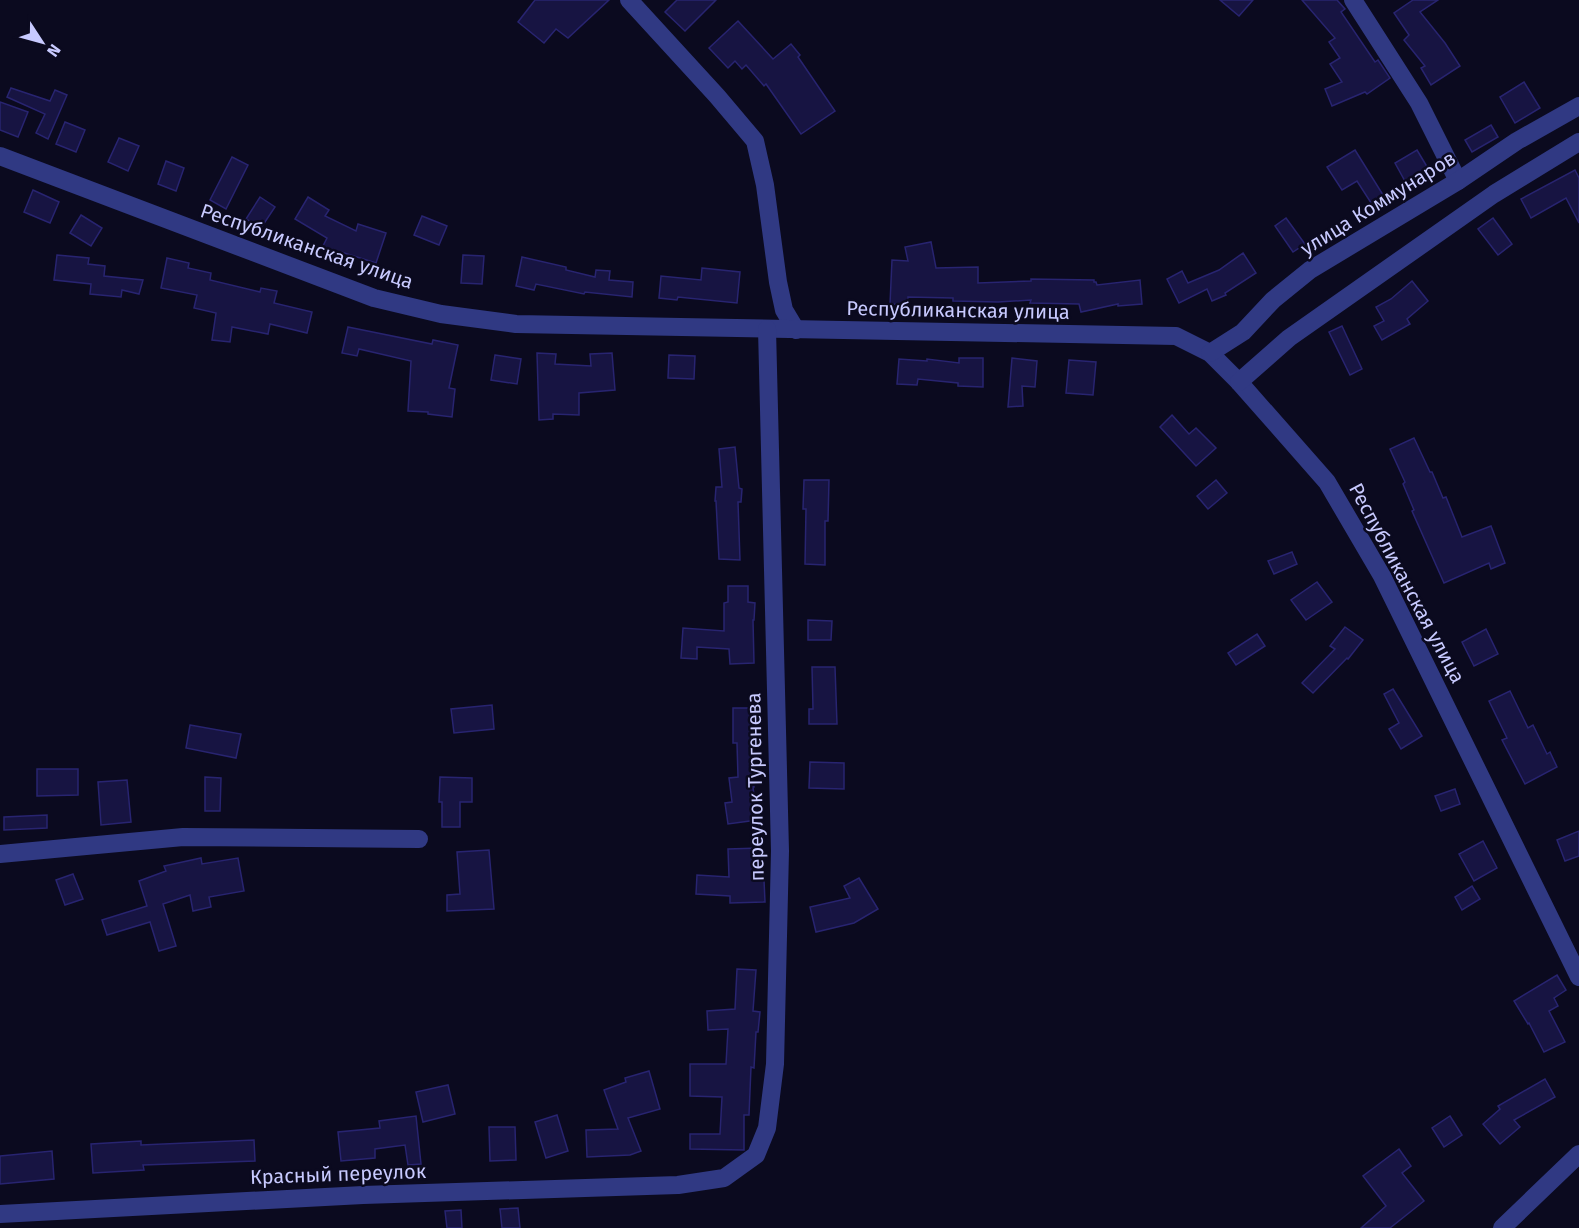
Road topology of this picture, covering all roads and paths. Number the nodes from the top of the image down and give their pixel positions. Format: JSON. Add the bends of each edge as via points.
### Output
{"nodes":[{"id":1,"x":629,"y":0,"type":"edge"},
{"id":2,"x":1353,"y":0,"type":"edge"},
{"id":3,"x":1579,"y":106,"type":"edge"},
{"id":4,"x":1579,"y":142,"type":"edge"},
{"id":5,"x":0,"y":156,"type":"edge"},
{"id":6,"x":1458,"y":181,"type":"junction"},
{"id":7,"x":767,"y":329,"type":"junction"},
{"id":8,"x":796,"y":330,"type":"junction"},
{"id":9,"x":1210,"y":353,"type":"junction"},
{"id":10,"x":1239,"y":382,"type":"junction"},
{"id":11,"x":419,"y":839,"type":"dead end"},
{"id":12,"x":0,"y":855,"type":"edge"},
{"id":13,"x":1579,"y":976,"type":"edge"},
{"id":14,"x":1579,"y":1154,"type":"edge"},
{"id":15,"x":678,"y":1185,"type":"joint"},
{"id":16,"x":0,"y":1214,"type":"edge"},
{"id":17,"x":1502,"y":1228,"type":"edge"}],
"edges":[{"from":1,"to":8,"type":"street","via":[[755,141],[765,185],[777,282],[784,310]]},
{"from":2,"to":6,"type":"street","via":[[1419,103]]},
{"from":3,"to":6,"type":"street","name":"улица Коммунаров"},
{"from":4,"to":10,"type":"street","via":[[1494,194],[1289,338]]},
{"from":5,"to":7,"type":"street","name":"Республиканская улица","via":[[374,298],[441,314],[516,324]]},
{"from":6,"to":9,"type":"street","name":"улица Коммунаров","via":[[1310,270],[1243,332]]},
{"from":7,"to":8,"type":"street","name":"Республиканская улица"},
{"from":7,"to":15,"type":"street","name":"переулок Тургенева","via":[[780,851],[775,1064],[767,1128],[756,1155],[724,1178]]},
{"from":8,"to":9,"type":"street","name":"Республиканская улица","via":[[1176,336]]},
{"from":9,"to":10,"type":"street","name":"Республиканская улица"},
{"from":10,"to":13,"type":"street","name":"Республиканская улица","via":[[1327,482],[1382,576]]},
{"from":11,"to":12,"type":"street","via":[[183,837]]},
{"from":14,"to":17,"type":"street"},
{"from":15,"to":16,"type":"street","name":"Красный переулок","via":[[363,1195]]}]}
